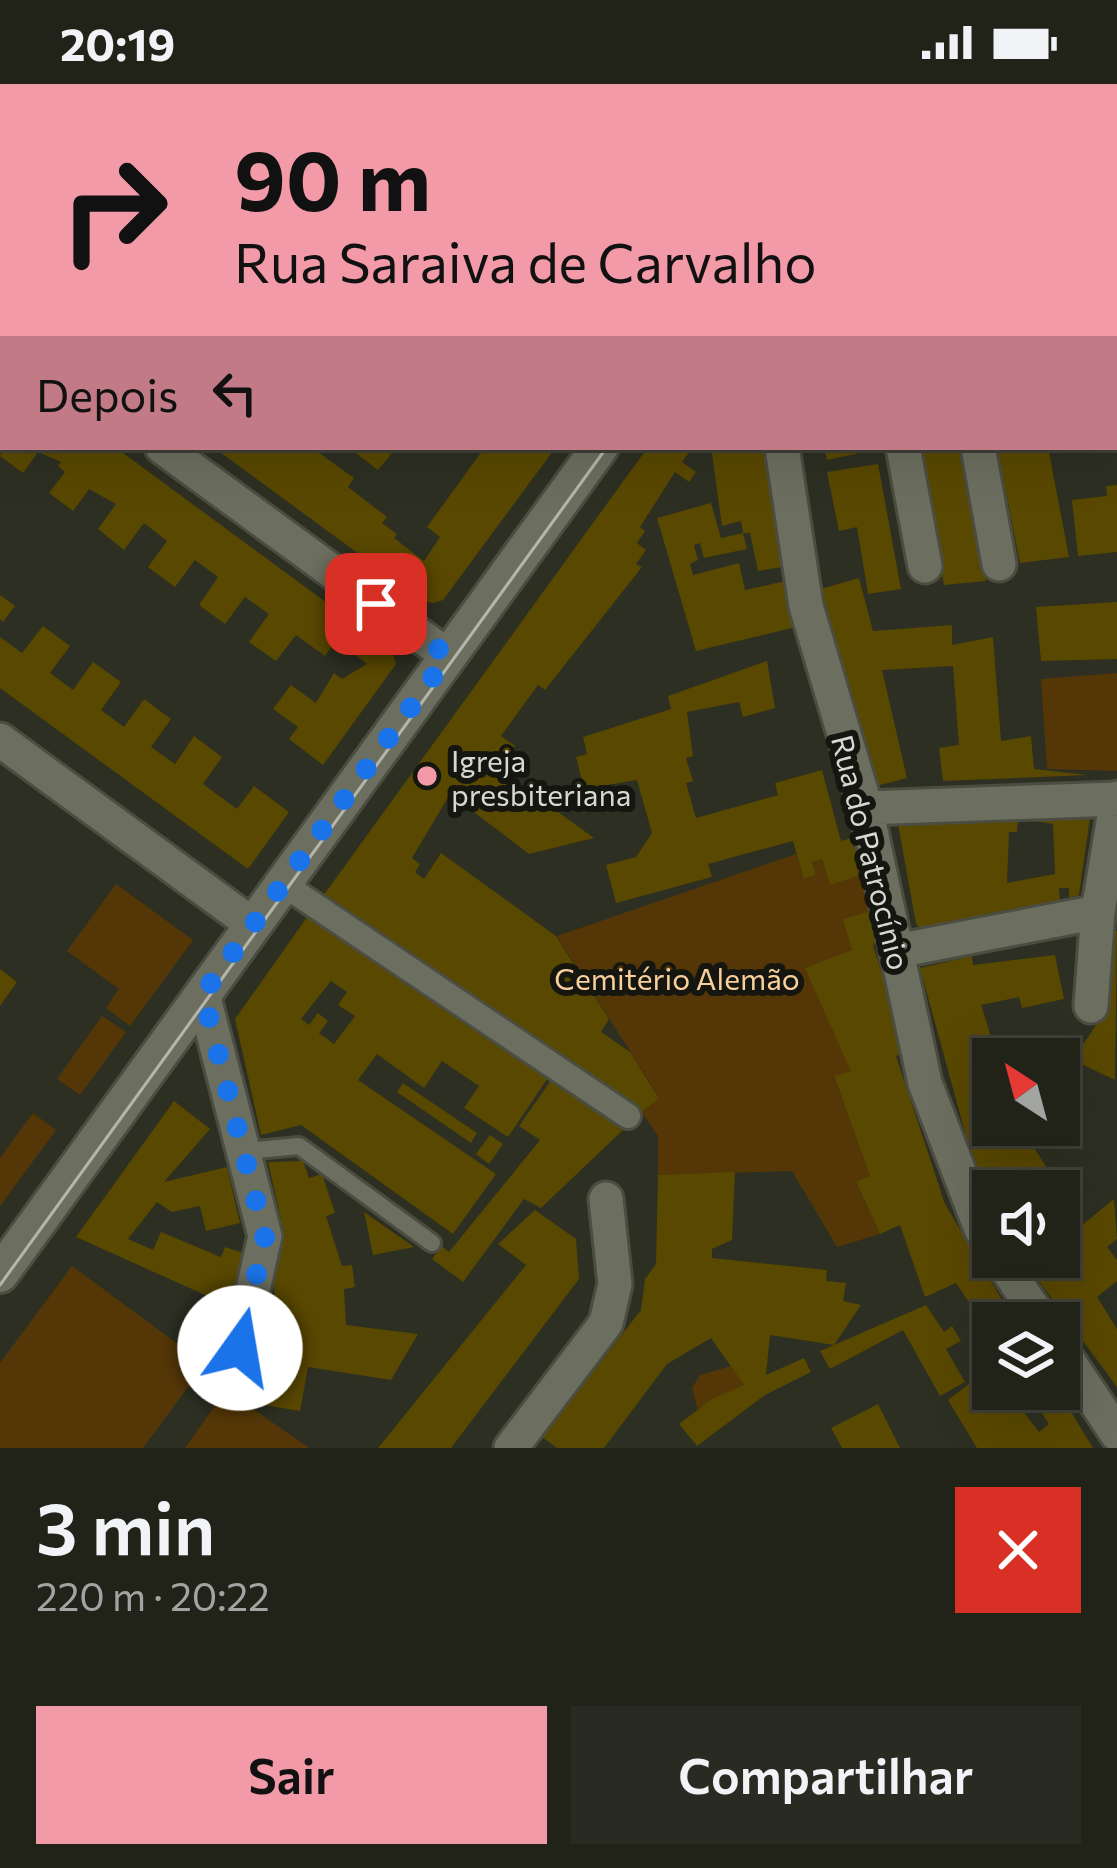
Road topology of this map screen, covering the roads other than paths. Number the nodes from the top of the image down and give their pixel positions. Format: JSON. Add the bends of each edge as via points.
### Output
{"nodes":[{"id":1,"x":166,"y":450,"type":"edge"},
{"id":2,"x":598,"y":450,"type":"edge"},
{"id":3,"x":782,"y":450,"type":"edge"},
{"id":4,"x":904,"y":450,"type":"edge"},
{"id":5,"x":979,"y":450,"type":"edge"},
{"id":6,"x":999,"y":564,"type":"dead end"},
{"id":7,"x":925,"y":566,"type":"dead end"},
{"id":8,"x":448,"y":656,"type":"junction"},
{"id":9,"x":0,"y":740,"type":"edge"},
{"id":10,"x":1117,"y":798,"type":"edge"},
{"id":11,"x":866,"y":808,"type":"junction"},
{"id":12,"x":283,"y":884,"type":"junction"},
{"id":13,"x":1098,"y":912,"type":"junction"},
{"id":14,"x":253,"y":925,"type":"junction"},
{"id":15,"x":896,"y":951,"type":"junction"},
{"id":16,"x":203,"y":994,"type":"junction"},
{"id":17,"x":1091,"y":1006,"type":"dead end"},
{"id":18,"x":628,"y":1115,"type":"dead end"},
{"id":19,"x":245,"y":1151,"type":"junction"},
{"id":20,"x":972,"y":1196,"type":"edge"},
{"id":21,"x":606,"y":1199,"type":"dead end"},
{"id":22,"x":433,"y":1243,"type":"dead end"},
{"id":23,"x":0,"y":1274,"type":"edge"},
{"id":24,"x":240,"y":1348,"type":"dead end"},
{"id":25,"x":1080,"y":1378,"type":"edge"},
{"id":26,"x":1117,"y":1434,"type":"edge"},
{"id":27,"x":511,"y":1448,"type":"edge"}],
"edges":[{"from":1,"to":8,"type":"street"},
{"from":2,"to":8,"type":"street"},
{"from":3,"to":11,"type":"street","name":"Rua do Patrocínio","via":[[806,606]]},
{"from":4,"to":7,"type":"street"},
{"from":5,"to":6,"type":"street"},
{"from":8,"to":12,"type":"street"},
{"from":9,"to":14,"type":"street"},
{"from":10,"to":11,"type":"street"},
{"from":10,"to":13,"type":"street"},
{"from":11,"to":15,"type":"street","name":"Rua do Patrocínio"},
{"from":12,"to":14,"type":"street"},
{"from":12,"to":18,"type":"street"},
{"from":13,"to":15,"type":"street"},
{"from":13,"to":17,"type":"street"},
{"from":14,"to":16,"type":"street"},
{"from":15,"to":20,"type":"street","name":"Rua do Patrocínio","via":[[925,1083]]},
{"from":16,"to":19,"type":"street"},
{"from":16,"to":23,"type":"street"},
{"from":19,"to":22,"type":"lane","via":[[299,1146]]},
{"from":19,"to":24,"type":"street","via":[[265,1236]]},
{"from":21,"to":27,"type":"street","via":[[614,1304]]},
{"from":25,"to":26,"type":"street"}]}
